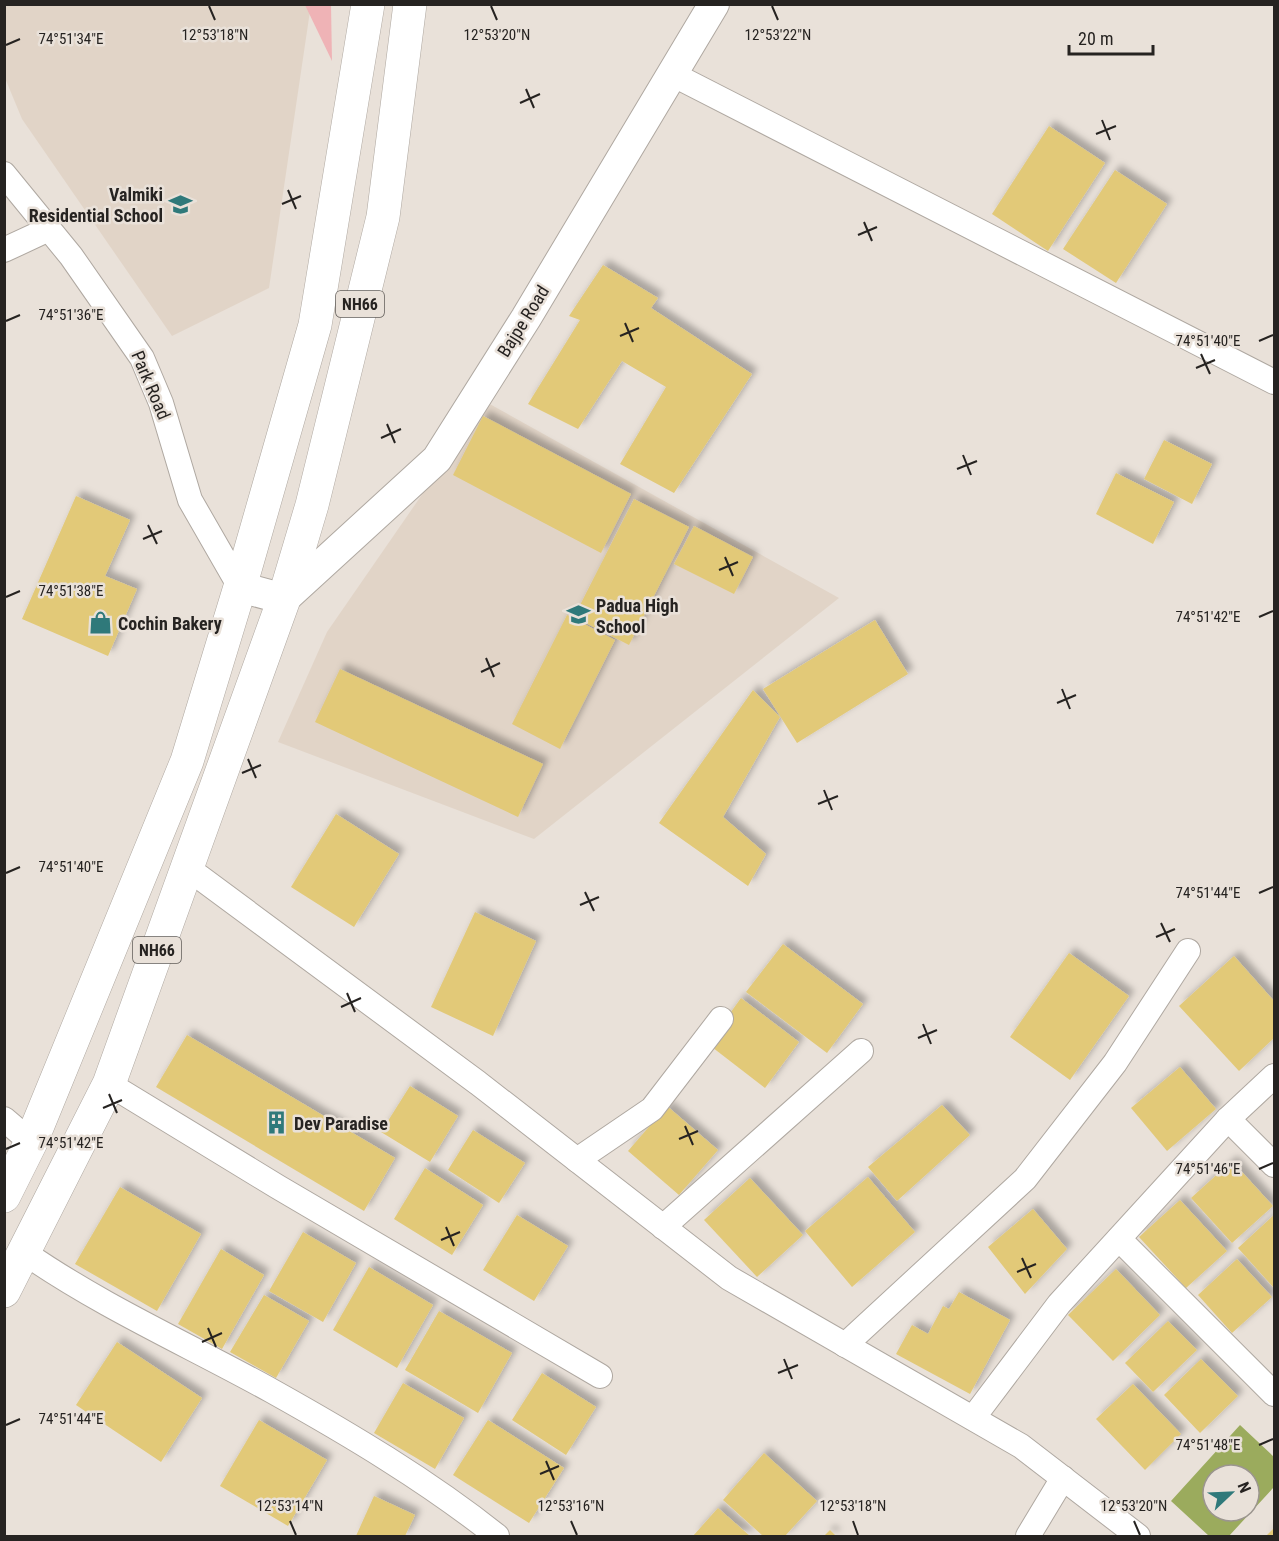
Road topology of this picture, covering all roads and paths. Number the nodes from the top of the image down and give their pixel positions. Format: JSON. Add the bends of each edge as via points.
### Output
{"nodes":[{"id":1,"x":368,"y":4,"type":"edge"},
{"id":2,"x":410,"y":4,"type":"edge"},
{"id":3,"x":714,"y":4,"type":"edge"},
{"id":4,"x":672,"y":74,"type":"junction"},
{"id":5,"x":4,"y":174,"type":"edge"},
{"id":6,"x":49,"y":229,"type":"junction"},
{"id":7,"x":4,"y":250,"type":"edge"},
{"id":8,"x":1275,"y":381,"type":"edge"},
{"id":9,"x":240,"y":587,"type":"junction"},
{"id":10,"x":284,"y":599,"type":"junction"},
{"id":11,"x":186,"y":867,"type":"junction"},
{"id":12,"x":1188,"y":951,"type":"dead end"},
{"id":13,"x":721,"y":1019,"type":"dead end"},
{"id":14,"x":861,"y":1051,"type":"dead end"},
{"id":15,"x":1275,"y":1076,"type":"edge"},
{"id":16,"x":110,"y":1084,"type":"junction"},
{"id":17,"x":4,"y":1119,"type":"edge"},
{"id":18,"x":1228,"y":1119,"type":"junction"},
{"id":19,"x":30,"y":1142,"type":"junction"},
{"id":20,"x":577,"y":1160,"type":"junction"},
{"id":21,"x":1275,"y":1165,"type":"edge"},
{"id":22,"x":4,"y":1196,"type":"edge"},
{"id":23,"x":663,"y":1227,"type":"junction"},
{"id":24,"x":1119,"y":1239,"type":"junction"},
{"id":25,"x":25,"y":1254,"type":"junction"},
{"id":26,"x":4,"y":1291,"type":"edge"},
{"id":27,"x":845,"y":1345,"type":"junction"},
{"id":28,"x":600,"y":1376,"type":"dead end"},
{"id":29,"x":1275,"y":1394,"type":"edge"},
{"id":30,"x":973,"y":1418,"type":"junction"},
{"id":31,"x":1063,"y":1478,"type":"junction"},
{"id":32,"x":497,"y":1536,"type":"edge"},
{"id":33,"x":1028,"y":1536,"type":"edge"},
{"id":34,"x":1138,"y":1536,"type":"edge"}],
"edges":[{"from":1,"to":9,"type":"highway","number":"NH66","via":[[315,325]]},
{"from":2,"to":10,"type":"highway","number":"NH66","via":[[383,217],[312,505]]},
{"from":3,"to":4,"type":"street","name":"Bajpe Road"},
{"from":4,"to":8,"type":"street"},
{"from":4,"to":10,"type":"street","name":"Bajpe Road","via":[[437,459]]},
{"from":5,"to":6,"type":"street","name":"Park Road"},
{"from":6,"to":7,"type":"street"},
{"from":6,"to":9,"type":"street","name":"Park Road","via":[[142,357],[190,500]]},
{"from":9,"to":10,"type":"street"},
{"from":9,"to":19,"type":"highway","number":"NH66","via":[[187,761]]},
{"from":10,"to":11,"type":"highway","number":"NH66"},
{"from":11,"to":16,"type":"highway","number":"NH66"},
{"from":11,"to":20,"type":"street"},
{"from":12,"to":27,"type":"street","via":[[1115,1063],[1025,1179]]},
{"from":13,"to":20,"type":"street","via":[[652,1109]]},
{"from":14,"to":23,"type":"street"},
{"from":15,"to":18,"type":"street"},
{"from":16,"to":25,"type":"highway","number":"NH66"},
{"from":16,"to":28,"type":"street"},
{"from":17,"to":19,"type":"street"},
{"from":18,"to":21,"type":"street"},
{"from":18,"to":24,"type":"street"},
{"from":19,"to":22,"type":"highway","number":"NH66"},
{"from":20,"to":23,"type":"street"},
{"from":23,"to":27,"type":"street","via":[[729,1278]]},
{"from":24,"to":29,"type":"street"},
{"from":24,"to":30,"type":"street","via":[[1059,1304]]},
{"from":25,"to":26,"type":"highway","number":"NH66"},
{"from":25,"to":32,"type":"street","via":[[72,1286],[273,1391],[450,1498]]},
{"from":27,"to":30,"type":"street"},
{"from":30,"to":31,"type":"street","via":[[1021,1446]]},
{"from":31,"to":33,"type":"street"},
{"from":31,"to":34,"type":"street"}]}
